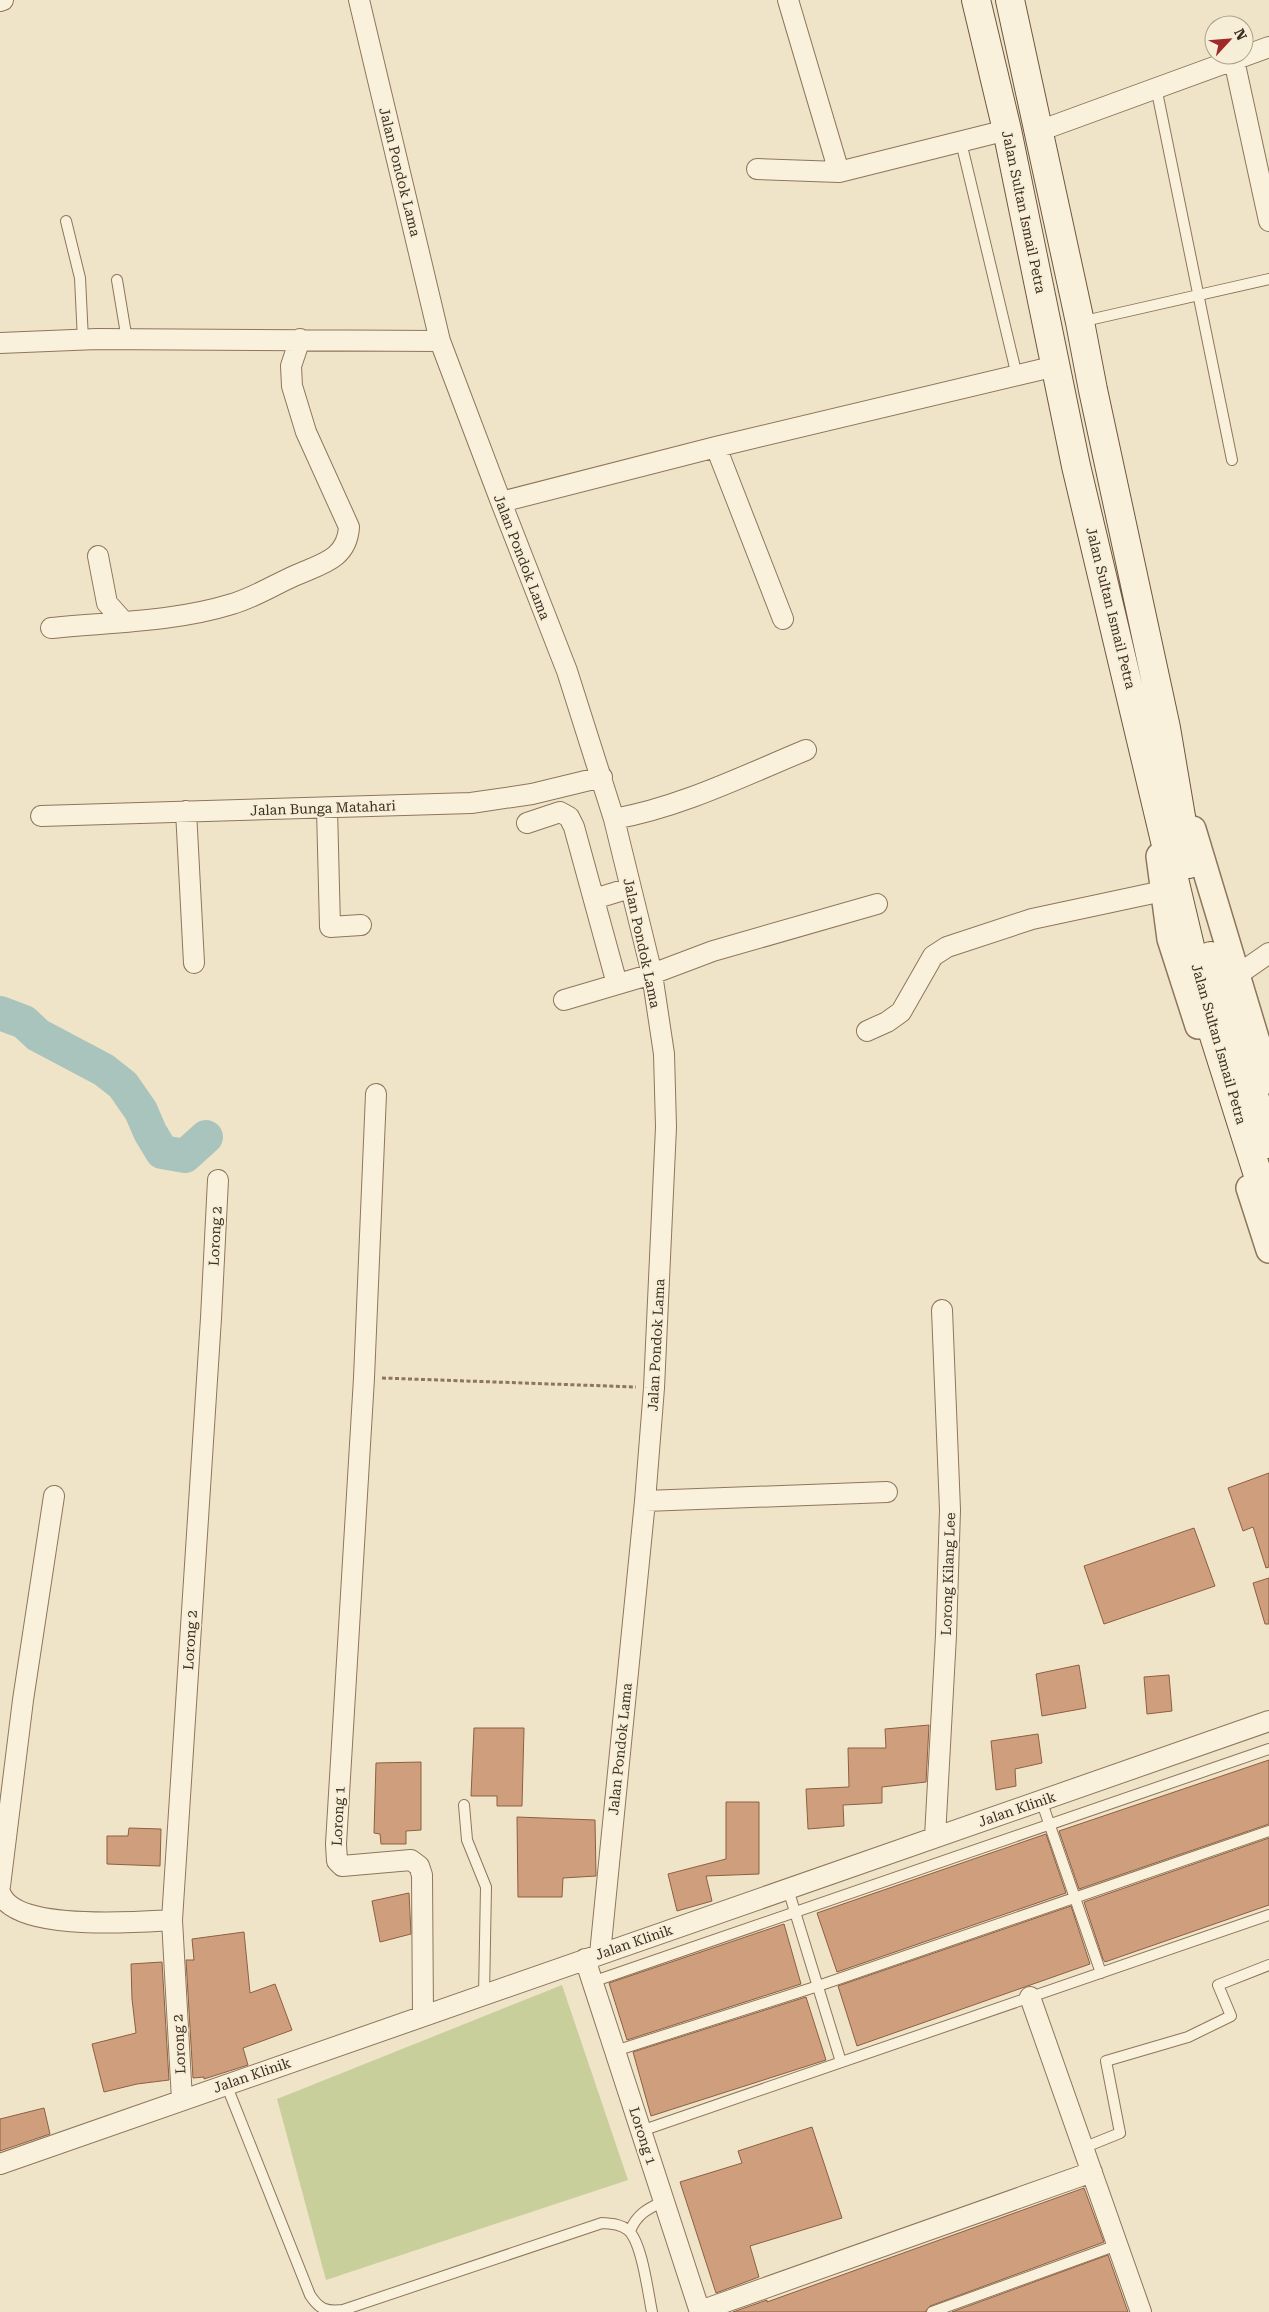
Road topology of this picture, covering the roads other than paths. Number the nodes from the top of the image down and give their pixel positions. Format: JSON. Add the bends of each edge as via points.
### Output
{"nodes":[{"id":1,"x":359,"y":0,"type":"edge"},
{"id":2,"x":788,"y":0,"type":"edge"},
{"id":3,"x":976,"y":0,"type":"edge"},
{"id":4,"x":1010,"y":0,"type":"edge"},
{"id":5,"x":1269,"y":47,"type":"edge"},
{"id":6,"x":1254,"y":53,"type":"edge"},
{"id":7,"x":1220,"y":65,"type":"edge"},
{"id":8,"x":1235,"y":65,"type":"edge"},
{"id":9,"x":1156,"y":87,"type":"junction"},
{"id":10,"x":1007,"y":130,"type":"junction"},
{"id":11,"x":1039,"y":131,"type":"junction"},
{"id":12,"x":961,"y":142,"type":"junction"},
{"id":13,"x":757,"y":169,"type":"dead end"},
{"id":14,"x":839,"y":172,"type":"junction"},
{"id":15,"x":66,"y":221,"type":"dead end"},
{"id":16,"x":1269,"y":221,"type":"edge"},
{"id":17,"x":1269,"y":279,"type":"edge"},
{"id":18,"x":117,"y":280,"type":"dead end"},
{"id":19,"x":1197,"y":295,"type":"junction"},
{"id":20,"x":1080,"y":322,"type":"junction"},
{"id":21,"x":300,"y":339,"type":"junction"},
{"id":22,"x":83,"y":340,"type":"junction"},
{"id":23,"x":127,"y":340,"type":"junction"},
{"id":24,"x":440,"y":340,"type":"junction"},
{"id":25,"x":0,"y":343,"type":"edge"},
{"id":26,"x":1056,"y":366,"type":"junction"},
{"id":27,"x":1017,"y":376,"type":"junction"},
{"id":28,"x":716,"y":447,"type":"junction"},
{"id":29,"x":1232,"y":460,"type":"dead end"},
{"id":30,"x":500,"y":502,"type":"junction"},
{"id":31,"x":98,"y":556,"type":"dead end"},
{"id":32,"x":783,"y":619,"type":"dead end"},
{"id":33,"x":123,"y":621,"type":"junction"},
{"id":34,"x":51,"y":628,"type":"dead end"},
{"id":35,"x":806,"y":750,"type":"dead end"},
{"id":36,"x":1146,"y":755,"type":"junction"},
{"id":37,"x":602,"y":777,"type":"junction"},
{"id":38,"x":326,"y":809,"type":"junction"},
{"id":39,"x":186,"y":811,"type":"junction"},
{"id":40,"x":41,"y":816,"type":"dead end"},
{"id":41,"x":614,"y":818,"type":"junction"},
{"id":42,"x":527,"y":823,"type":"dead end"},
{"id":43,"x":630,"y":888,"type":"junction"},
{"id":44,"x":1163,"y":891,"type":"junction"},
{"id":45,"x":594,"y":900,"type":"junction"},
{"id":46,"x":877,"y":904,"type":"dead end"},
{"id":47,"x":361,"y":925,"type":"dead end"},
{"id":48,"x":1269,"y":953,"type":"edge"},
{"id":49,"x":194,"y":963,"type":"dead end"},
{"id":50,"x":652,"y":974,"type":"junction"},
{"id":51,"x":617,"y":984,"type":"junction"},
{"id":52,"x":1220,"y":990,"type":"junction"},
{"id":53,"x":564,"y":1000,"type":"dead end"},
{"id":54,"x":867,"y":1031,"type":"dead end"},
{"id":55,"x":1269,"y":1082,"type":"edge"},
{"id":56,"x":376,"y":1094,"type":"dead end"},
{"id":57,"x":1269,"y":1144,"type":"edge"},
{"id":58,"x":218,"y":1180,"type":"dead end"},
{"id":59,"x":1269,"y":1210,"type":"edge"},
{"id":60,"x":1269,"y":1250,"type":"edge"},
{"id":61,"x":942,"y":1310,"type":"dead end"},
{"id":62,"x":887,"y":1492,"type":"dead end"},
{"id":63,"x":54,"y":1496,"type":"dead end"},
{"id":64,"x":645,"y":1501,"type":"junction"},
{"id":65,"x":1269,"y":1721,"type":"edge"},
{"id":66,"x":1269,"y":1749,"type":"edge"},
{"id":67,"x":1041,"y":1800,"type":"junction"},
{"id":68,"x":464,"y":1805,"type":"dead end"},
{"id":69,"x":1050,"y":1825,"type":"junction"},
{"id":70,"x":1269,"y":1831,"type":"edge"},
{"id":71,"x":935,"y":1837,"type":"junction"},
{"id":72,"x":0,"y":1886,"type":"edge"},
{"id":73,"x":788,"y":1888,"type":"junction"},
{"id":74,"x":0,"y":1892,"type":"edge"},
{"id":75,"x":1075,"y":1898,"type":"junction"},
{"id":76,"x":795,"y":1912,"type":"junction"},
{"id":77,"x":1269,"y":1915,"type":"edge"},
{"id":78,"x":172,"y":1920,"type":"junction"},
{"id":79,"x":592,"y":1957,"type":"junction"},
{"id":80,"x":1269,"y":1965,"type":"edge"},
{"id":81,"x":1100,"y":1973,"type":"junction"},
{"id":82,"x":592,"y":1982,"type":"junction"},
{"id":83,"x":818,"y":1986,"type":"junction"},
{"id":84,"x":484,"y":1995,"type":"junction"},
{"id":85,"x":1030,"y":1997,"type":"junction"},
{"id":86,"x":423,"y":2016,"type":"junction"},
{"id":87,"x":614,"y":2051,"type":"junction"},
{"id":88,"x":841,"y":2062,"type":"junction"},
{"id":89,"x":226,"y":2084,"type":"junction"},
{"id":90,"x":182,"y":2100,"type":"junction"},
{"id":91,"x":641,"y":2131,"type":"junction"},
{"id":92,"x":1083,"y":2148,"type":"junction"},
{"id":93,"x":0,"y":2164,"type":"edge"},
{"id":94,"x":1092,"y":2172,"type":"junction"},
{"id":95,"x":664,"y":2201,"type":"junction"},
{"id":96,"x":630,"y":2231,"type":"junction"},
{"id":97,"x":1118,"y":2245,"type":"junction"},
{"id":98,"x":700,"y":2311,"type":"edge"},
{"id":99,"x":652,"y":2312,"type":"edge"},
{"id":100,"x":932,"y":2312,"type":"edge"},
{"id":101,"x":1141,"y":2312,"type":"edge"}],
"edges":[{"from":1,"to":24,"type":"street","name":"Jalan Pondok Lama"},
{"from":2,"to":14,"type":"street"},
{"from":3,"to":10,"type":"main road","name":"Jalan Sultan Ismail Petra"},
{"from":4,"to":11,"type":"main road","name":"Jalan Sultan Ismail Petra"},
{"from":5,"to":6,"type":"street"},
{"from":7,"to":9,"type":"street"},
{"from":8,"to":16,"type":"street"},
{"from":9,"to":11,"type":"street"},
{"from":9,"to":19,"type":"lane"},
{"from":10,"to":12,"type":"street"},
{"from":10,"to":26,"type":"main road","name":"Jalan Sultan Ismail Petra"},
{"from":11,"to":20,"type":"main road","name":"Jalan Sultan Ismail Petra"},
{"from":12,"to":14,"type":"street"},
{"from":12,"to":27,"type":"lane"},
{"from":13,"to":14,"type":"street"},
{"from":15,"to":22,"type":"lane","via":[[80,278]]},
{"from":17,"to":19,"type":"lane"},
{"from":18,"to":23,"type":"lane"},
{"from":19,"to":20,"type":"lane"},
{"from":19,"to":29,"type":"lane"},
{"from":20,"to":52,"type":"main road","name":"Jalan Sultan Ismail Petra","via":[[1166,728],[1194,893]]},
{"from":21,"to":23,"type":"street"},
{"from":21,"to":24,"type":"street"},
{"from":21,"to":33,"type":"street","via":[[291,366],[292,386],[306,432],[349,527],[348,538],[338,556],[233,604],[190,614]]},
{"from":22,"to":23,"type":"street"},
{"from":22,"to":25,"type":"street"},
{"from":24,"to":30,"type":"street","name":"Jalan Pondok Lama"},
{"from":26,"to":27,"type":"street"},
{"from":26,"to":36,"type":"main road","name":"Jalan Sultan Ismail Petra","via":[[1076,466]]},
{"from":27,"to":28,"type":"street"},
{"from":28,"to":30,"type":"street"},
{"from":28,"to":32,"type":"street"},
{"from":30,"to":37,"type":"street","name":"Jalan Pondok Lama","via":[[567,671]]},
{"from":31,"to":33,"type":"street","via":[[108,603]]},
{"from":33,"to":34,"type":"street"},
{"from":35,"to":41,"type":"street","via":[[671,805],[643,814]]},
{"from":36,"to":44,"type":"street"},
{"from":36,"to":52,"type":"main road","name":"Jalan Sultan Ismail Petra"},
{"from":37,"to":38,"type":"street","name":"Jalan Bunga Matahari","via":[[532,794],[471,803]]},
{"from":37,"to":41,"type":"street","name":"Jalan Pondok Lama"},
{"from":38,"to":39,"type":"street","name":"Jalan Bunga Matahari"},
{"from":38,"to":47,"type":"street","via":[[330,927]]},
{"from":39,"to":40,"type":"street","name":"Jalan Bunga Matahari"},
{"from":39,"to":49,"type":"street"},
{"from":41,"to":43,"type":"street","name":"Jalan Pondok Lama"},
{"from":42,"to":45,"type":"street","via":[[560,812],[569,818]]},
{"from":43,"to":45,"type":"street"},
{"from":43,"to":50,"type":"street","name":"Jalan Pondok Lama"},
{"from":44,"to":54,"type":"street","via":[[1032,919],[947,947],[933,956],[901,1012]]},
{"from":44,"to":60,"type":"street","via":[[1170,939]]},
{"from":45,"to":51,"type":"street"},
{"from":46,"to":50,"type":"street","via":[[705,954]]},
{"from":48,"to":52,"type":"street"},
{"from":50,"to":51,"type":"street"},
{"from":50,"to":64,"type":"street","name":"Jalan Pondok Lama","via":[[664,1054],[666,1127],[654,1388]]},
{"from":51,"to":53,"type":"street"},
{"from":52,"to":55,"type":"street"},
{"from":52,"to":57,"type":"main road","name":"Jalan Sultan Ismail Petra"},
{"from":52,"to":59,"type":"main road","name":"Jalan Sultan Ismail Petra"},
{"from":56,"to":86,"type":"street","name":"Lorong 1","via":[[364,1378],[336,1844],[337,1861],[342,1866],[411,1860],[419,1866],[422,1875]]},
{"from":58,"to":78,"type":"street","name":"Lorong 2"},
{"from":61,"to":71,"type":"street","name":"Lorong Kilang Lee","via":[[950,1510]]},
{"from":62,"to":64,"type":"street"},
{"from":63,"to":72,"type":"street","via":[[23,1700]]},
{"from":64,"to":79,"type":"street","name":"Jalan Pondok Lama"},
{"from":65,"to":67,"type":"street","name":"Jalan Klinik"},
{"from":66,"to":69,"type":"lane"},
{"from":67,"to":69,"type":"lane"},
{"from":67,"to":71,"type":"street","name":"Jalan Klinik"},
{"from":68,"to":84,"type":"lane","via":[[467,1840],[486,1887]]},
{"from":69,"to":75,"type":"lane"},
{"from":69,"to":76,"type":"lane"},
{"from":70,"to":75,"type":"lane"},
{"from":71,"to":73,"type":"street","name":"Jalan Klinik"},
{"from":73,"to":76,"type":"lane"},
{"from":73,"to":79,"type":"street","name":"Jalan Klinik"},
{"from":74,"to":78,"type":"street","via":[[8,1905],[30,1916],[97,1924]]},
{"from":75,"to":81,"type":"lane"},
{"from":75,"to":83,"type":"lane"},
{"from":76,"to":82,"type":"lane"},
{"from":76,"to":83,"type":"lane"},
{"from":77,"to":81,"type":"lane"},
{"from":78,"to":90,"type":"street","name":"Lorong 2"},
{"from":79,"to":82,"type":"street","name":"Lorong 1"},
{"from":79,"to":84,"type":"street","name":"Jalan Klinik"},
{"from":80,"to":92,"type":"lane","via":[[1218,1985],[1230,2016],[1188,2037],[1106,2061],[1120,2133]]},
{"from":81,"to":85,"type":"lane"},
{"from":82,"to":87,"type":"street","name":"Lorong 1"},
{"from":83,"to":87,"type":"lane"},
{"from":83,"to":88,"type":"lane"},
{"from":84,"to":86,"type":"street","name":"Jalan Klinik"},
{"from":85,"to":88,"type":"lane"},
{"from":85,"to":92,"type":"street"},
{"from":86,"to":89,"type":"street","name":"Jalan Klinik"},
{"from":87,"to":91,"type":"street","name":"Lorong 1"},
{"from":88,"to":91,"type":"lane"},
{"from":89,"to":90,"type":"street","name":"Jalan Klinik"},
{"from":89,"to":96,"type":"lane","via":[[318,2308],[331,2312],[343,2310],[602,2224],[617,2224]]},
{"from":90,"to":93,"type":"street","name":"Jalan Klinik"},
{"from":91,"to":95,"type":"street","name":"Lorong 1"},
{"from":92,"to":94,"type":"street"},
{"from":94,"to":97,"type":"street"},
{"from":94,"to":98,"type":"street"},
{"from":95,"to":96,"type":"lane","via":[[645,2210],[636,2218]]},
{"from":95,"to":98,"type":"street","name":"Lorong 1"},
{"from":96,"to":99,"type":"lane","via":[[640,2252]]},
{"from":97,"to":100,"type":"lane"},
{"from":97,"to":101,"type":"street"}]}
